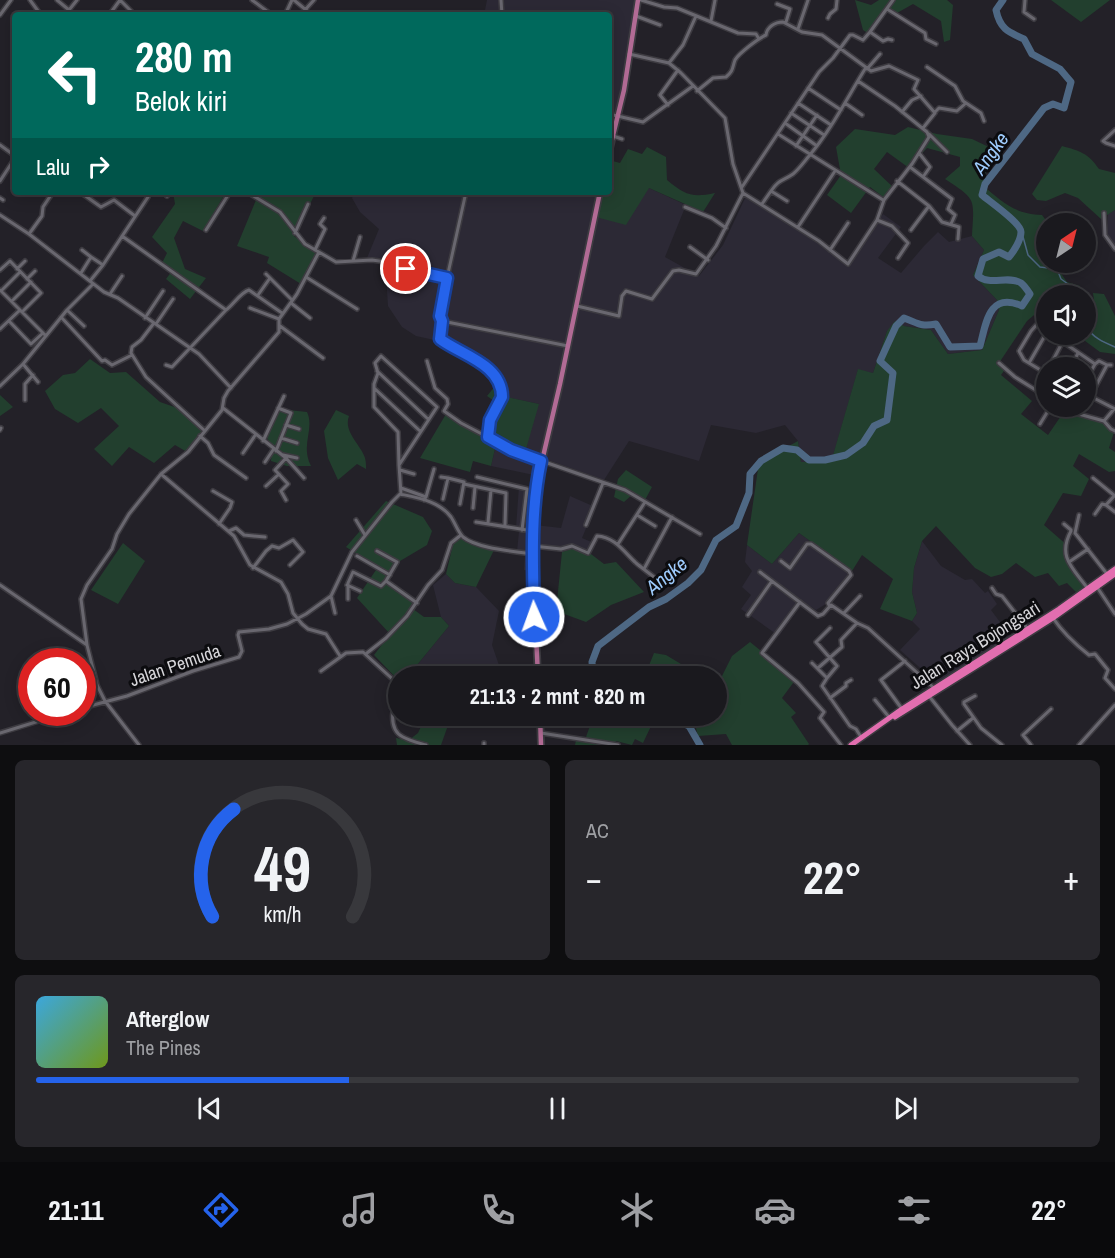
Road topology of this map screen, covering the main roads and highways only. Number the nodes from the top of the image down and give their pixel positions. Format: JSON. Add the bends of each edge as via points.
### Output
{"nodes":[{"id":1,"x":638,"y":1,"type":"edge"},
{"id":2,"x":612,"y":140,"type":"edge"},
{"id":3,"x":599,"y":195,"type":"edge"},
{"id":4,"x":1115,"y":569,"type":"edge"},
{"id":5,"x":1111,"y":575,"type":"edge"},
{"id":6,"x":1028,"y":631,"type":"junction"},
{"id":7,"x":538,"y":666,"type":"edge"},
{"id":8,"x":935,"y":689,"type":"junction"},
{"id":9,"x":541,"y":726,"type":"edge"},
{"id":10,"x":542,"y":745,"type":"edge"},
{"id":11,"x":850,"y":745,"type":"edge"},
{"id":12,"x":855,"y":745,"type":"edge"}],
"edges":[{"from":1,"to":2,"type":"main road"},
{"from":3,"to":7,"type":"main road","via":[[535,491],[532,554]]},
{"from":4,"to":5,"type":"highway","name":"Jalan Raya Bojongsari"},
{"from":5,"to":6,"type":"highway","name":"Jalan Raya Bojongsari"},
{"from":5,"to":6,"type":"highway","name":"Jalan Raya Bojongsari","via":[[1053,618]]},
{"from":6,"to":8,"type":"highway","name":"Jalan Raya Bojongsari"},
{"from":8,"to":11,"type":"highway","name":"Jalan Raya Bojongsari"},
{"from":8,"to":12,"type":"highway","name":"Jalan Raya Bojongsari"},
{"from":9,"to":10,"type":"main road"}]}
